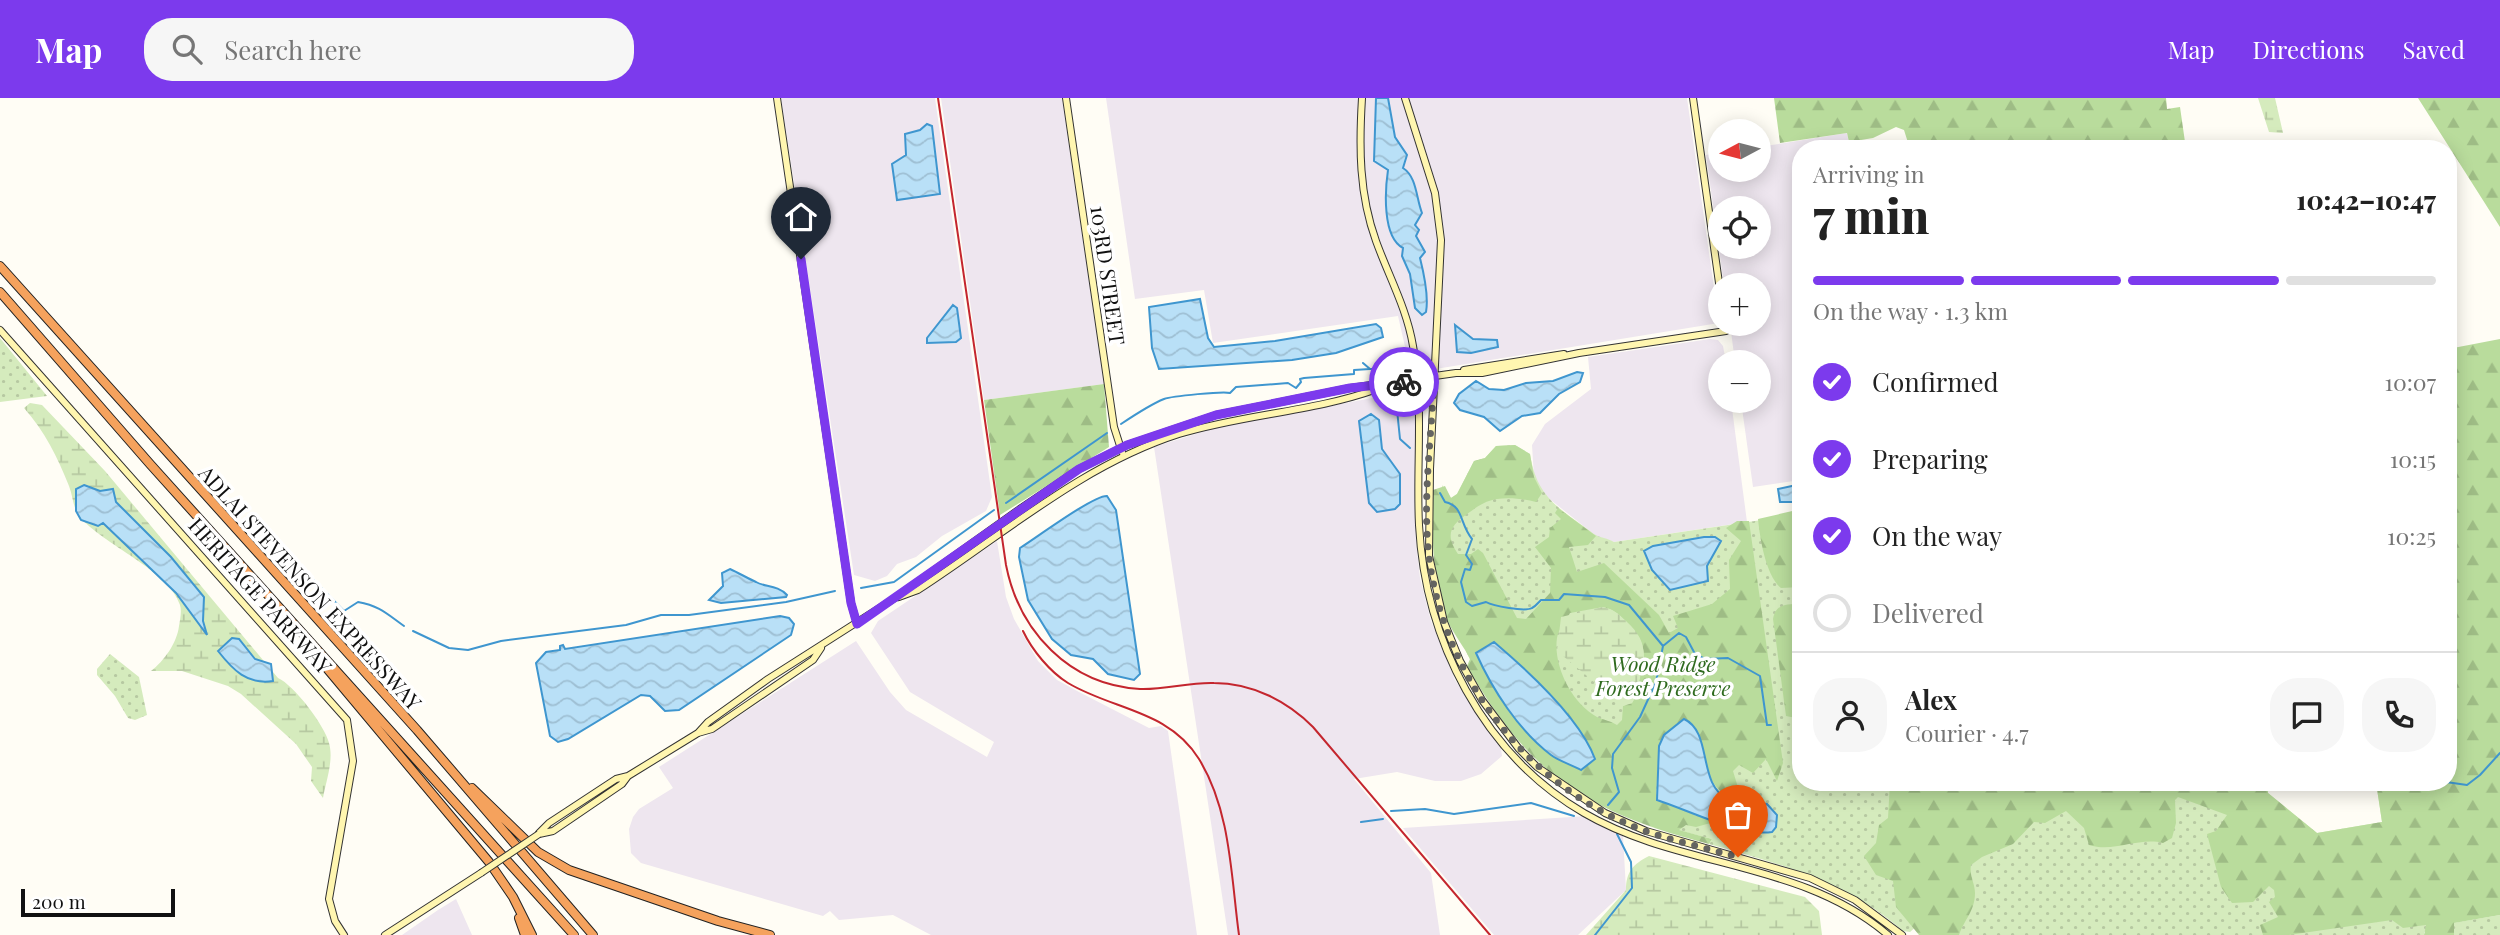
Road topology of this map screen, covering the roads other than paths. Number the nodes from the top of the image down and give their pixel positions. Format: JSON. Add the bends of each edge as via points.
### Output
{"nodes":[{"id":1,"x":777,"y":98,"type":"edge"},
{"id":2,"x":1066,"y":98,"type":"edge"},
{"id":3,"x":1362,"y":98,"type":"edge"},
{"id":4,"x":1405,"y":98,"type":"edge"},
{"id":5,"x":1693,"y":98,"type":"edge"},
{"id":6,"x":0,"y":266,"type":"edge"},
{"id":7,"x":1718,"y":273,"type":"edge"},
{"id":8,"x":0,"y":292,"type":"edge"},
{"id":9,"x":0,"y":330,"type":"edge"},
{"id":10,"x":1708,"y":330,"type":"edge"},
{"id":11,"x":1434,"y":376,"type":"junction"},
{"id":12,"x":1419,"y":379,"type":"junction"},
{"id":13,"x":1385,"y":386,"type":"junction"},
{"id":14,"x":1120,"y":448,"type":"junction"},
{"id":15,"x":1123,"y":456,"type":"junction"},
{"id":16,"x":258,"y":586,"type":"junction"},
{"id":17,"x":895,"y":598,"type":"junction"},
{"id":18,"x":857,"y":624,"type":"junction"},
{"id":19,"x":417,"y":730,"type":"junction"},
{"id":20,"x":1600,"y":810,"type":"junction"},
{"id":21,"x":1593,"y":818,"type":"junction"},
{"id":22,"x":489,"y":862,"type":"junction"},
{"id":23,"x":525,"y":881,"type":"junction"},
{"id":24,"x":718,"y":921,"type":"junction"},
{"id":25,"x":344,"y":935,"type":"edge"},
{"id":26,"x":385,"y":935,"type":"edge"},
{"id":27,"x":525,"y":935,"type":"edge"},
{"id":28,"x":532,"y":935,"type":"edge"},
{"id":29,"x":567,"y":935,"type":"edge"},
{"id":30,"x":574,"y":935,"type":"edge"},
{"id":31,"x":593,"y":935,"type":"edge"},
{"id":32,"x":751,"y":935,"type":"edge"},
{"id":33,"x":770,"y":935,"type":"edge"},
{"id":34,"x":1888,"y":935,"type":"edge"},
{"id":35,"x":1902,"y":935,"type":"edge"}],
"edges":[{"from":1,"to":18,"type":"street"},
{"from":2,"to":14,"type":"street","name":"103RD STREET"},
{"from":3,"to":12,"type":"street","via":[[1359,147],[1364,198],[1408,320]]},
{"from":4,"to":11,"type":"street","via":[[1431,178],[1441,230]]},
{"from":5,"to":7,"type":"street"},
{"from":6,"to":19,"type":"highway","name":"ADLAI STEVENSON EXPRESSWAY"},
{"from":8,"to":16,"type":"highway","name":"ADLAI STEVENSON EXPRESSWAY"},
{"from":9,"to":25,"type":"street","name":"HERITAGE PARKWAY","via":[[347,720],[353,761],[329,900],[334,921]]},
{"from":10,"to":11,"type":"street","via":[[1482,373]]},
{"from":11,"to":12,"type":"street"},
{"from":11,"to":20,"type":"street","via":[[1427,530],[1432,577],[1444,622],[1460,662],[1519,749],[1552,780]]},
{"from":12,"to":13,"type":"street"},
{"from":12,"to":21,"type":"street","via":[[1423,575],[1442,642],[1483,718],[1513,754],[1549,790]]},
{"from":13,"to":14,"type":"street","via":[[1350,388],[1216,415]]},
{"from":13,"to":15,"type":"street","via":[[1350,398],[1190,432]]},
{"from":14,"to":15,"type":"street","name":"103RD STREET"},
{"from":14,"to":17,"type":"street","via":[[1079,469]]},
{"from":15,"to":17,"type":"street","via":[[918,590]]},
{"from":16,"to":22,"type":"highway"},
{"from":16,"to":23,"type":"highway","name":"ADLAI STEVENSON EXPRESSWAY"},
{"from":17,"to":18,"type":"street"},
{"from":18,"to":26,"type":"street","bridge":true,"via":[[712,729],[616,779]]},
{"from":19,"to":24,"type":"highway","via":[[502,819],[551,861]]},
{"from":19,"to":31,"type":"highway","name":"ADLAI STEVENSON EXPRESSWAY"},
{"from":20,"to":21,"type":"street"},
{"from":20,"to":35,"type":"street","via":[[1646,831],[1810,878],[1855,900]]},
{"from":21,"to":34,"type":"street","via":[[1636,838],[1807,887]]},
{"from":22,"to":27,"type":"highway"},
{"from":22,"to":28,"type":"highway"},
{"from":23,"to":29,"type":"highway"},
{"from":23,"to":30,"type":"highway","name":"ADLAI STEVENSON EXPRESSWAY"},
{"from":24,"to":32,"type":"highway"},
{"from":24,"to":33,"type":"highway"}]}
